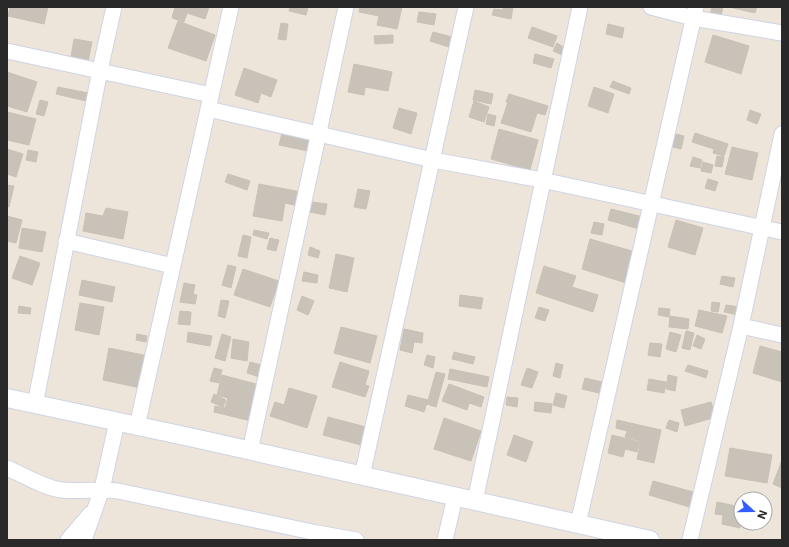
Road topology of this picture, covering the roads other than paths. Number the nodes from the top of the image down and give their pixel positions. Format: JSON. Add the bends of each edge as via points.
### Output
{"nodes":[{"id":1,"x":114,"y":7,"type":"edge"},
{"id":2,"x":230,"y":7,"type":"edge"},
{"id":3,"x":346,"y":7,"type":"edge"},
{"id":4,"x":466,"y":7,"type":"edge"},
{"id":5,"x":580,"y":7,"type":"edge"},
{"id":6,"x":652,"y":7,"type":"edge"},
{"id":7,"x":694,"y":12,"type":"edge"},
{"id":8,"x":782,"y":34,"type":"edge"},
{"id":9,"x":7,"y":51,"type":"edge"},
{"id":10,"x":100,"y":70,"type":"junction"},
{"id":11,"x":209,"y":102,"type":"junction"},
{"id":12,"x":318,"y":133,"type":"junction"},
{"id":13,"x":782,"y":134,"type":"edge"},
{"id":14,"x":433,"y":160,"type":"junction"},
{"id":15,"x":542,"y":180,"type":"junction"},
{"id":16,"x":652,"y":204,"type":"junction"},
{"id":17,"x":761,"y":227,"type":"junction"},
{"id":18,"x":782,"y":232,"type":"edge"},
{"id":19,"x":66,"y":241,"type":"junction"},
{"id":20,"x":173,"y":266,"type":"junction"},
{"id":21,"x":741,"y":326,"type":"junction"},
{"id":22,"x":782,"y":335,"type":"edge"},
{"id":23,"x":7,"y":398,"type":"edge"},
{"id":24,"x":34,"y":405,"type":"junction"},
{"id":25,"x":117,"y":422,"type":"junction"},
{"id":26,"x":137,"y":426,"type":"junction"},
{"id":27,"x":250,"y":451,"type":"junction"},
{"id":28,"x":7,"y":468,"type":"edge"},
{"id":29,"x":362,"y":476,"type":"junction"},
{"id":30,"x":102,"y":489,"type":"junction"},
{"id":31,"x":455,"y":496,"type":"junction"},
{"id":32,"x":474,"y":501,"type":"junction"},
{"id":33,"x":96,"y":508,"type":"junction"},
{"id":34,"x":578,"y":524,"type":"junction"},
{"id":35,"x":68,"y":540,"type":"edge"},
{"id":36,"x":84,"y":540,"type":"edge"},
{"id":37,"x":353,"y":540,"type":"edge"},
{"id":38,"x":445,"y":540,"type":"edge"},
{"id":39,"x":650,"y":540,"type":"edge"},
{"id":40,"x":690,"y":540,"type":"edge"}],
"edges":[{"from":1,"to":10,"type":"street"},
{"from":2,"to":11,"type":"street"},
{"from":3,"to":12,"type":"street"},
{"from":4,"to":14,"type":"street"},
{"from":5,"to":15,"type":"street"},
{"from":6,"to":7,"type":"street"},
{"from":7,"to":8,"type":"street"},
{"from":7,"to":16,"type":"street"},
{"from":9,"to":10,"type":"street"},
{"from":10,"to":11,"type":"street"},
{"from":10,"to":19,"type":"street"},
{"from":11,"to":12,"type":"street"},
{"from":11,"to":20,"type":"street"},
{"from":12,"to":14,"type":"street"},
{"from":12,"to":27,"type":"street"},
{"from":13,"to":17,"type":"street"},
{"from":14,"to":15,"type":"street"},
{"from":14,"to":29,"type":"street"},
{"from":15,"to":16,"type":"street"},
{"from":15,"to":32,"type":"street"},
{"from":16,"to":17,"type":"street"},
{"from":16,"to":34,"type":"street"},
{"from":17,"to":18,"type":"street"},
{"from":17,"to":21,"type":"street"},
{"from":19,"to":20,"type":"street"},
{"from":19,"to":24,"type":"street"},
{"from":20,"to":26,"type":"street"},
{"from":21,"to":22,"type":"street"},
{"from":21,"to":40,"type":"street"},
{"from":23,"to":24,"type":"street"},
{"from":24,"to":25,"type":"street"},
{"from":25,"to":26,"type":"street"},
{"from":25,"to":30,"type":"street"},
{"from":26,"to":27,"type":"street"},
{"from":27,"to":29,"type":"street"},
{"from":28,"to":30,"type":"street","via":[[60,490]]},
{"from":29,"to":31,"type":"street"},
{"from":30,"to":33,"type":"street"},
{"from":30,"to":37,"type":"street","via":[[118,490]]},
{"from":31,"to":32,"type":"street"},
{"from":31,"to":38,"type":"street"},
{"from":32,"to":34,"type":"street"},
{"from":33,"to":35,"type":"street"},
{"from":33,"to":36,"type":"street"},
{"from":34,"to":39,"type":"street"}]}
